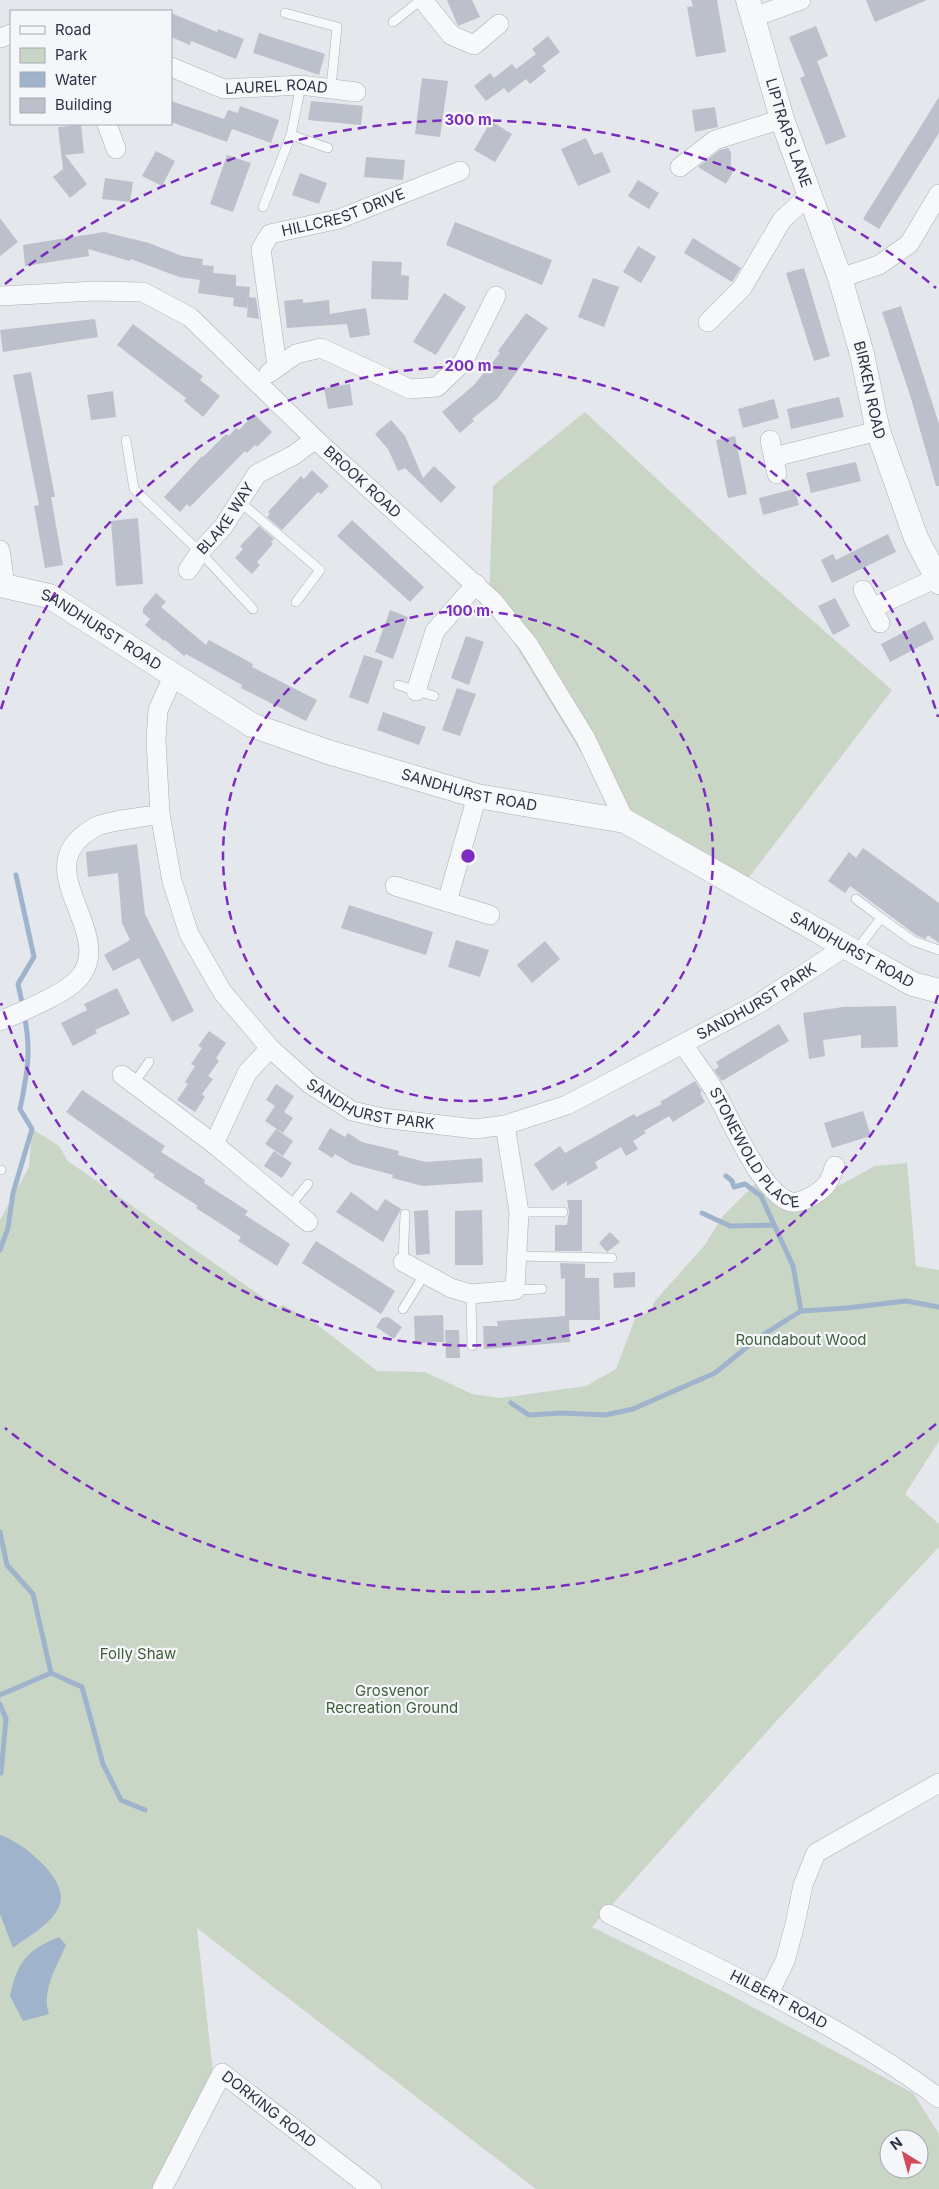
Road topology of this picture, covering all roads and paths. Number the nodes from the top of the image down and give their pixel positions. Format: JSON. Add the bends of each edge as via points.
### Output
{"nodes":[{"id":1,"x":422,"y":0,"type":"edge"},
{"id":2,"x":801,"y":0,"type":"edge"},
{"id":3,"x":751,"y":9,"type":"edge"},
{"id":4,"x":285,"y":13,"type":"dead end"},
{"id":5,"x":393,"y":22,"type":"dead end"},
{"id":6,"x":500,"y":24,"type":"dead end"},
{"id":7,"x":172,"y":67,"type":"edge"},
{"id":8,"x":301,"y":85,"type":"junction"},
{"id":9,"x":331,"y":87,"type":"junction"},
{"id":10,"x":356,"y":92,"type":"dead end"},
{"id":11,"x":782,"y":119,"type":"junction"},
{"id":12,"x":107,"y":125,"type":"edge"},
{"id":13,"x":291,"y":135,"type":"junction"},
{"id":14,"x":328,"y":148,"type":"dead end"},
{"id":15,"x":116,"y":149,"type":"dead end"},
{"id":16,"x":680,"y":166,"type":"dead end"},
{"id":17,"x":460,"y":171,"type":"dead end"},
{"id":18,"x":939,"y":194,"type":"edge"},
{"id":19,"x":809,"y":195,"type":"junction"},
{"id":20,"x":263,"y":208,"type":"dead end"},
{"id":21,"x":840,"y":278,"type":"junction"},
{"id":22,"x":0,"y":296,"type":"edge"},
{"id":23,"x":496,"y":296,"type":"dead end"},
{"id":24,"x":708,"y":322,"type":"dead end"},
{"id":25,"x":277,"y":366,"type":"junction"},
{"id":26,"x":257,"y":383,"type":"junction"},
{"id":27,"x":878,"y":431,"type":"junction"},
{"id":28,"x":315,"y":439,"type":"junction"},
{"id":29,"x":126,"y":440,"type":"dead end"},
{"id":30,"x":774,"y":457,"type":"dead end"},
{"id":31,"x":240,"y":502,"type":"junction"},
{"id":32,"x":0,"y":550,"type":"edge"},
{"id":33,"x":200,"y":552,"type":"junction"},
{"id":34,"x":188,"y":570,"type":"dead end"},
{"id":35,"x":938,"y":580,"type":"edge"},
{"id":36,"x":476,"y":584,"type":"junction"},
{"id":37,"x":3,"y":585,"type":"edge"},
{"id":38,"x":863,"y":590,"type":"dead end"},
{"id":39,"x":296,"y":602,"type":"dead end"},
{"id":40,"x":253,"y":609,"type":"dead end"},
{"id":41,"x":173,"y":677,"type":"junction"},
{"id":42,"x":398,"y":685,"type":"dead end"},
{"id":43,"x":425,"y":693,"type":"joint"},
{"id":44,"x":477,"y":796,"type":"junction"},
{"id":45,"x":160,"y":814,"type":"junction"},
{"id":46,"x":625,"y":821,"type":"junction"},
{"id":47,"x":395,"y":886,"type":"dead end"},
{"id":48,"x":856,"y":899,"type":"dead end"},
{"id":49,"x":447,"y":902,"type":"junction"},
{"id":50,"x":490,"y":915,"type":"dead end"},
{"id":51,"x":881,"y":918,"type":"junction"},
{"id":52,"x":850,"y":950,"type":"junction"},
{"id":53,"x":939,"y":950,"type":"edge"},
{"id":54,"x":939,"y":991,"type":"edge"},
{"id":55,"x":7,"y":1018,"type":"edge"},
{"id":56,"x":683,"y":1044,"type":"junction"},
{"id":57,"x":270,"y":1048,"type":"junction"},
{"id":58,"x":149,"y":1062,"type":"dead end"},
{"id":59,"x":128,"y":1079,"type":"joint"},
{"id":60,"x":505,"y":1125,"type":"junction"},
{"id":61,"x":214,"y":1144,"type":"junction"},
{"id":62,"x":835,"y":1166,"type":"dead end"},
{"id":63,"x":308,"y":1184,"type":"dead end"},
{"id":64,"x":290,"y":1206,"type":"junction"},
{"id":65,"x":519,"y":1212,"type":"junction"},
{"id":66,"x":563,"y":1212,"type":"dead end"},
{"id":67,"x":405,"y":1214,"type":"dead end"},
{"id":68,"x":308,"y":1222,"type":"dead end"},
{"id":69,"x":516,"y":1256,"type":"junction"},
{"id":70,"x":612,"y":1258,"type":"dead end"},
{"id":71,"x":403,"y":1262,"type":"joint"},
{"id":72,"x":424,"y":1275,"type":"junction"},
{"id":73,"x":542,"y":1289,"type":"dead end"},
{"id":74,"x":515,"y":1290,"type":"junction"},
{"id":75,"x":471,"y":1294,"type":"junction"},
{"id":76,"x":403,"y":1309,"type":"dead end"},
{"id":77,"x":472,"y":1346,"type":"dead end"},
{"id":78,"x":939,"y":1784,"type":"edge"},
{"id":79,"x":609,"y":1914,"type":"dead end"},
{"id":80,"x":770,"y":1993,"type":"junction"},
{"id":81,"x":939,"y":2098,"type":"edge"},
{"id":82,"x":162,"y":2189,"type":"edge"},
{"id":83,"x":372,"y":2189,"type":"edge"}],
"edges":[{"from":1,"to":5,"type":"lane"},
{"from":1,"to":6,"type":"street","via":[[451,35],[474,44]]},
{"from":2,"to":3,"type":"street"},
{"from":3,"to":11,"type":"street","name":"LIPTRAPS LANE"},
{"from":4,"to":9,"type":"lane","via":[[337,28]]},
{"from":7,"to":8,"type":"street","name":"LAUREL ROAD","via":[[224,89]]},
{"from":8,"to":9,"type":"street","name":"LAUREL ROAD"},
{"from":8,"to":13,"type":"lane"},
{"from":9,"to":10,"type":"street","name":"LAUREL ROAD"},
{"from":11,"to":16,"type":"street","via":[[715,140]]},
{"from":11,"to":19,"type":"street","name":"LIPTRAPS LANE"},
{"from":12,"to":15,"type":"street"},
{"from":13,"to":14,"type":"lane"},
{"from":13,"to":20,"type":"lane"},
{"from":17,"to":25,"type":"street","name":"HILLCREST DRIVE","via":[[339,219],[270,234],[261,250]]},
{"from":18,"to":21,"type":"street","via":[[909,244],[879,265]]},
{"from":19,"to":21,"type":"street","name":"BIRKEN ROAD"},
{"from":19,"to":24,"type":"street","name":"LIPTRAPS LANE","via":[[782,220],[742,288]]},
{"from":21,"to":27,"type":"street","name":"BIRKEN ROAD","via":[[862,354]]},
{"from":22,"to":26,"type":"street","name":"BROOK ROAD","via":[[143,292],[190,316]]},
{"from":23,"to":25,"type":"street","via":[[463,362],[437,387],[410,389],[321,348],[296,354]]},
{"from":25,"to":26,"type":"street"},
{"from":26,"to":28,"type":"street","name":"BROOK ROAD"},
{"from":27,"to":30,"type":"street"},
{"from":27,"to":35,"type":"street","name":"BIRKEN ROAD","via":[[916,538]]},
{"from":28,"to":31,"type":"street","name":"BLAKE WAY","via":[[294,455],[256,474]]},
{"from":28,"to":36,"type":"street","name":"BROOK ROAD"},
{"from":29,"to":33,"type":"lane","via":[[134,489]]},
{"from":31,"to":33,"type":"street","name":"BLAKE WAY"},
{"from":31,"to":39,"type":"lane","via":[[320,570]]},
{"from":32,"to":37,"type":"street"},
{"from":33,"to":34,"type":"street","name":"BLAKE WAY"},
{"from":33,"to":40,"type":"lane"},
{"from":35,"to":38,"type":"street","via":[[876,615]]},
{"from":36,"to":43,"type":"street","via":[[435,631]]},
{"from":36,"to":46,"type":"street","name":"BROOK ROAD","via":[[528,644],[586,739]]},
{"from":37,"to":41,"type":"street","name":"SANDHURST ROAD","via":[[49,596]]},
{"from":41,"to":44,"type":"street","name":"SANDHURST ROAD","via":[[252,725],[328,752]]},
{"from":41,"to":45,"type":"street","name":"SANDHURST PARK","via":[[158,710],[156,740]]},
{"from":42,"to":43,"type":"lane"},
{"from":44,"to":46,"type":"street","name":"SANDHURST ROAD"},
{"from":44,"to":49,"type":"street"},
{"from":45,"to":55,"type":"street","via":[[99,825],[73,844],[66,872],[88,935],[88,962],[77,980],[60,992]]},
{"from":45,"to":57,"type":"street","name":"SANDHURST PARK","via":[[172,881],[189,934],[223,993]]},
{"from":46,"to":52,"type":"street","name":"SANDHURST ROAD"},
{"from":47,"to":49,"type":"street"},
{"from":48,"to":51,"type":"lane"},
{"from":49,"to":50,"type":"street"},
{"from":51,"to":52,"type":"lane"},
{"from":51,"to":53,"type":"lane","via":[[913,941]]},
{"from":52,"to":54,"type":"street","name":"SANDHURST ROAD","via":[[913,984]]},
{"from":52,"to":56,"type":"street","name":"SANDHURST PARK"},
{"from":56,"to":60,"type":"street","name":"SANDHURST PARK","via":[[567,1105]]},
{"from":56,"to":62,"type":"street","name":"STONEWOLD PLACE","via":[[716,1092],[761,1174],[779,1197],[795,1203],[812,1195],[826,1186]]},
{"from":57,"to":60,"type":"street","name":"SANDHURST PARK","via":[[310,1084],[352,1111],[475,1129]]},
{"from":57,"to":61,"type":"street","via":[[247,1073]]},
{"from":58,"to":59,"type":"lane"},
{"from":59,"to":61,"type":"street"},
{"from":60,"to":65,"type":"street"},
{"from":61,"to":64,"type":"street"},
{"from":63,"to":64,"type":"lane"},
{"from":64,"to":68,"type":"street"},
{"from":65,"to":66,"type":"lane"},
{"from":65,"to":69,"type":"street"},
{"from":67,"to":71,"type":"lane"},
{"from":69,"to":70,"type":"lane"},
{"from":69,"to":74,"type":"street"},
{"from":71,"to":72,"type":"street"},
{"from":72,"to":75,"type":"street"},
{"from":72,"to":76,"type":"lane"},
{"from":73,"to":74,"type":"lane"},
{"from":74,"to":75,"type":"street"},
{"from":75,"to":77,"type":"lane"},
{"from":78,"to":80,"type":"street","via":[[816,1853],[803,1885],[784,1961]]},
{"from":79,"to":80,"type":"street","name":"HILBERT ROAD"},
{"from":80,"to":81,"type":"street","name":"HILBERT ROAD","via":[[901,2070]]},
{"from":82,"to":83,"type":"street","name":"DORKING ROAD","via":[[222,2073]]}]}
